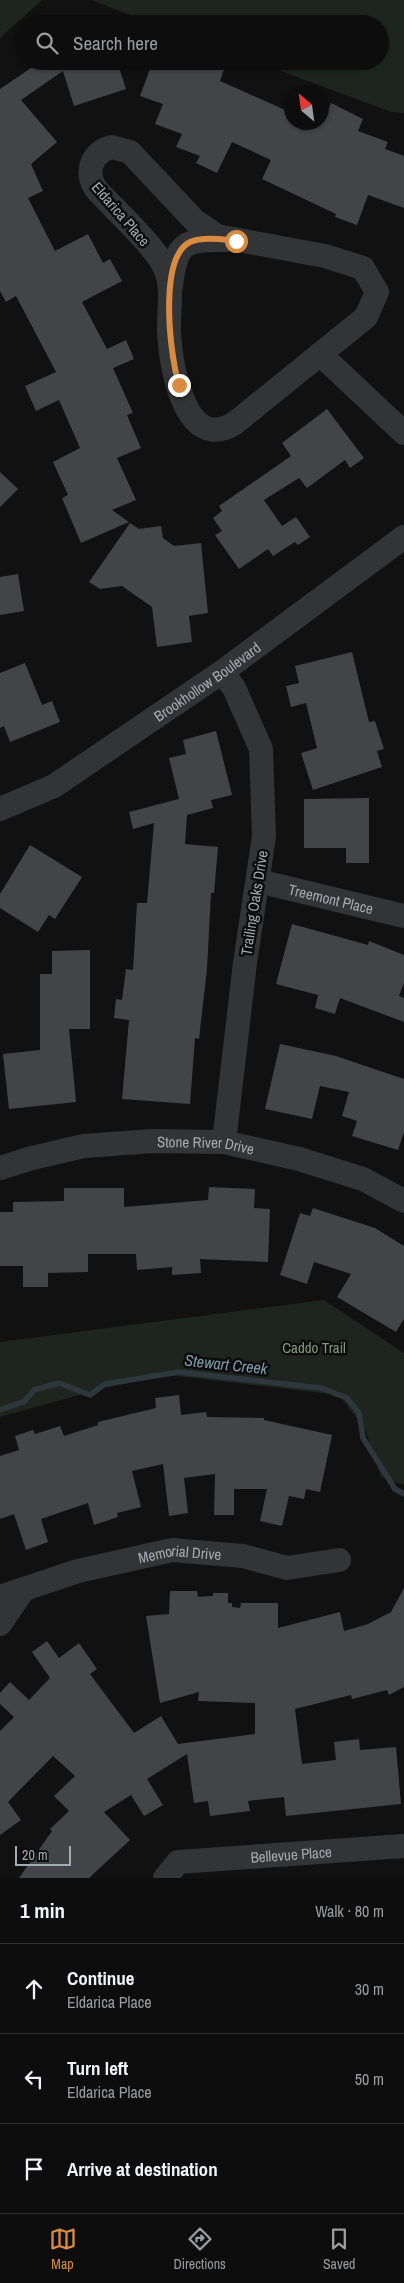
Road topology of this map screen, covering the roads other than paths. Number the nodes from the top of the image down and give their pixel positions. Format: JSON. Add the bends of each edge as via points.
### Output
{"nodes":[{"id":1,"x":240,"y":241,"type":"junction"},
{"id":2,"x":170,"y":300,"type":"junction"},
{"id":3,"x":320,"y":354,"type":"junction"},
{"id":4,"x":404,"y":433,"type":"edge"},
{"id":5,"x":404,"y":537,"type":"edge"},
{"id":6,"x":222,"y":672,"type":"junction"},
{"id":7,"x":0,"y":809,"type":"edge"},
{"id":8,"x":258,"y":881,"type":"junction"},
{"id":9,"x":404,"y":916,"type":"edge"},
{"id":10,"x":224,"y":1142,"type":"junction"},
{"id":11,"x":0,"y":1168,"type":"edge"},
{"id":12,"x":404,"y":1201,"type":"edge"},
{"id":13,"x":340,"y":1560,"type":"dead end"},
{"id":14,"x":24,"y":1589,"type":"junction"},
{"id":15,"x":0,"y":1597,"type":"edge"},
{"id":16,"x":0,"y":1624,"type":"edge"},
{"id":17,"x":404,"y":1846,"type":"edge"},
{"id":18,"x":172,"y":1870,"type":"edge"}],
"edges":[{"from":1,"to":2,"type":"street","name":"Eldarica Place","via":[[198,240],[186,245],[175,260]]},
{"from":1,"to":2,"type":"street","name":"Eldarica Place","via":[[217,236],[200,225],[130,152],[112,147],[98,154],[90,168],[92,184],[159,258],[168,278]]},
{"from":1,"to":3,"type":"street","name":"Eldarica Place","via":[[325,256],[363,268],[377,292],[366,317]]},
{"from":2,"to":3,"type":"street","name":"Eldarica Place","via":[[169,331],[175,373],[190,414],[203,427],[216,430],[235,423]]},
{"from":3,"to":4,"type":"street"},
{"from":5,"to":6,"type":"street","name":"Brookhollow Boulevard"},
{"from":6,"to":7,"type":"street","name":"Brookhollow Boulevard","via":[[54,786]]},
{"from":6,"to":8,"type":"street","name":"Trailing Oaks Drive","via":[[234,688],[262,749],[264,836]]},
{"from":8,"to":9,"type":"street","name":"Treemont Place"},
{"from":8,"to":10,"type":"street","name":"Trailing Oaks Drive"},
{"from":10,"to":11,"type":"street","name":"Stone River Drive","via":[[152,1140],[84,1146]]},
{"from":10,"to":12,"type":"street","name":"Stone River Drive","via":[[299,1159],[363,1179]]},
{"from":13,"to":14,"type":"street","name":"Memorial Drive","via":[[287,1568],[243,1556],[172,1550],[78,1571]]},
{"from":14,"to":15,"type":"street","name":"Memorial Drive"},
{"from":14,"to":16,"type":"street"},
{"from":17,"to":18,"type":"street","name":"Bellevue Place"}]}
